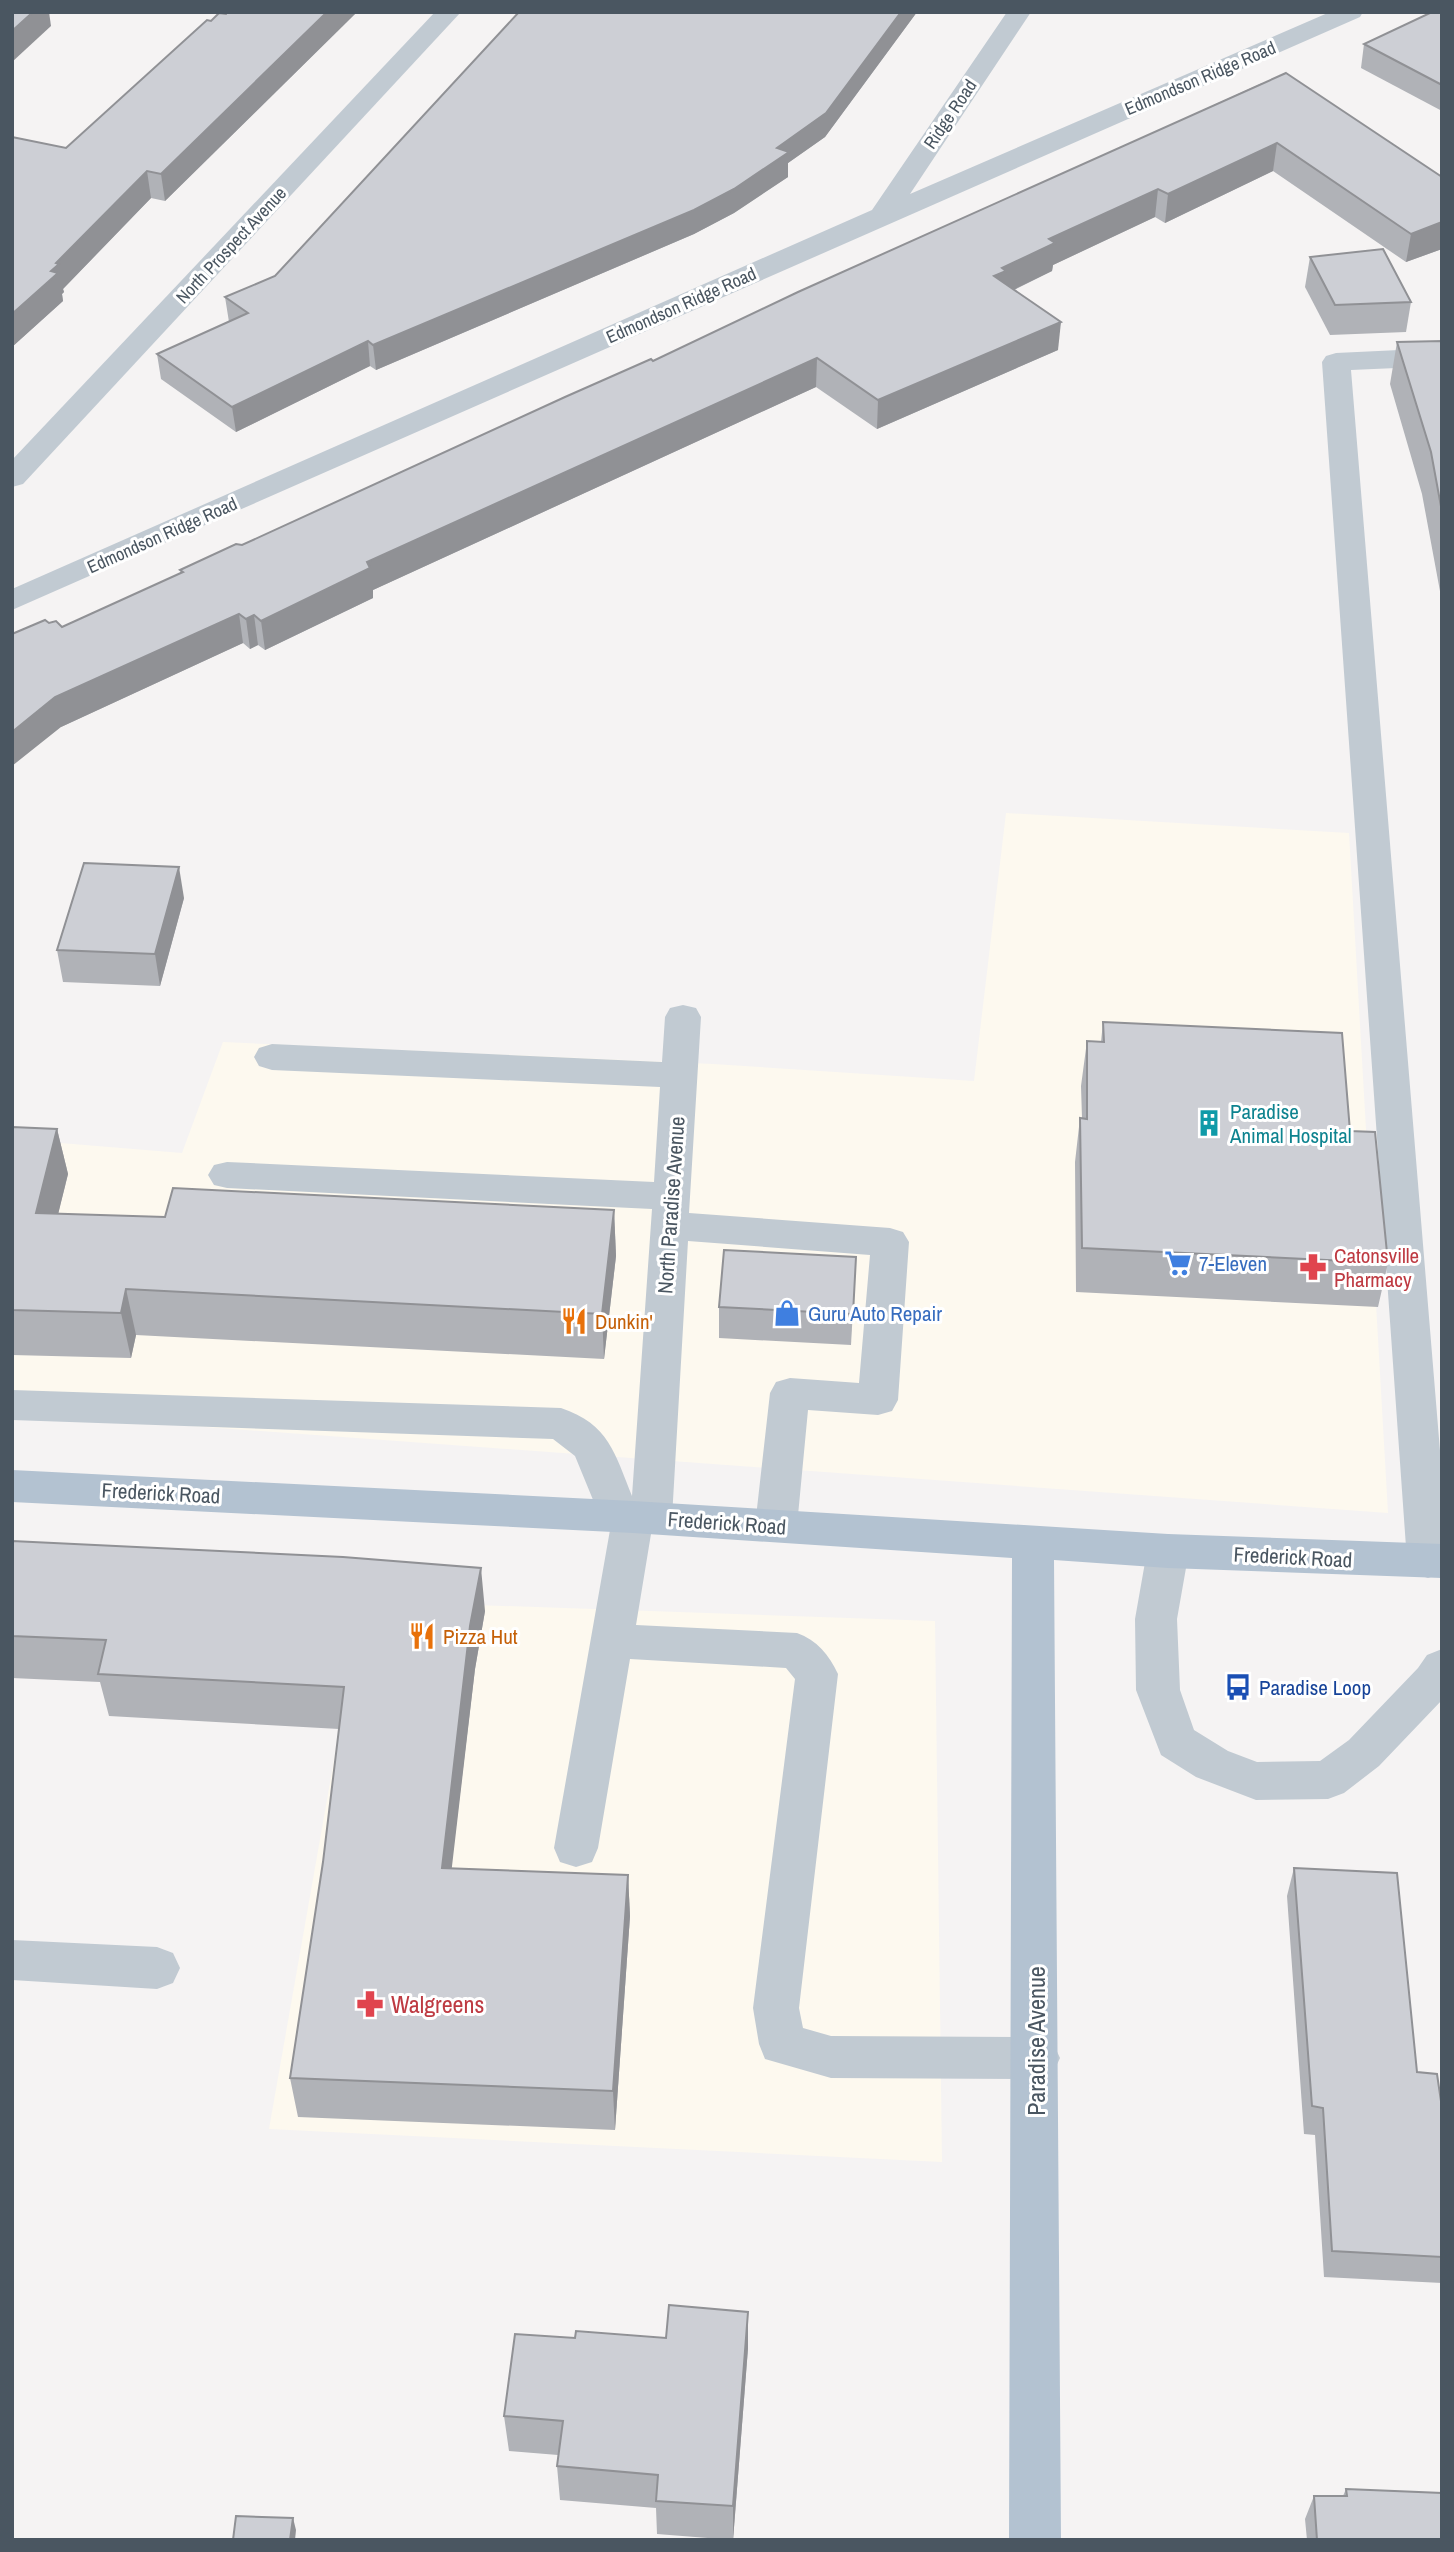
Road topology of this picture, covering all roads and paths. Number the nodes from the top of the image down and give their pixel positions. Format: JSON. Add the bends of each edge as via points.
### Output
{"nodes":[{"id":1,"x":449,"y":12,"type":"edge"},
{"id":2,"x":1019,"y":12,"type":"edge"},
{"id":3,"x":1351,"y":12,"type":"edge"},
{"id":4,"x":882,"y":215,"type":"junction"},
{"id":5,"x":1442,"y":357,"type":"edge"},
{"id":6,"x":12,"y":478,"type":"edge"},
{"id":7,"x":12,"y":601,"type":"edge"},
{"id":8,"x":683,"y":1017,"type":"dead end"},
{"id":9,"x":271,"y":1057,"type":"dead end"},
{"id":10,"x":680,"y":1075,"type":"junction"},
{"id":11,"x":227,"y":1175,"type":"dead end"},
{"id":12,"x":670,"y":1211,"type":"junction"},
{"id":13,"x":12,"y":1405,"type":"edge"},
{"id":14,"x":12,"y":1486,"type":"edge"},
{"id":15,"x":635,"y":1517,"type":"junction"},
{"id":16,"x":776,"y":1526,"type":"junction"},
{"id":17,"x":1033,"y":1542,"type":"junction"},
{"id":18,"x":1168,"y":1551,"type":"junction"},
{"id":19,"x":1435,"y":1561,"type":"edge"},
{"id":20,"x":611,"y":1641,"type":"junction"},
{"id":21,"x":1442,"y":1667,"type":"edge"},
{"id":22,"x":576,"y":1849,"type":"dead end"},
{"id":23,"x":12,"y":1959,"type":"edge"},
{"id":24,"x":157,"y":1968,"type":"dead end"},
{"id":25,"x":1036,"y":2058,"type":"junction"},
{"id":26,"x":1035,"y":2540,"type":"edge"}],
"edges":[{"from":1,"to":6,"type":"street","name":"North Prospect Avenue"},
{"from":2,"to":4,"type":"street","name":"Ridge Road"},
{"from":3,"to":4,"type":"street","name":"Edmondson Ridge Road"},
{"from":4,"to":7,"type":"street","name":"Edmondson Ridge Road"},
{"from":5,"to":19,"type":"street","via":[[1336,362]]},
{"from":8,"to":10,"type":"street","name":"North Paradise Avenue"},
{"from":9,"to":10,"type":"street"},
{"from":10,"to":12,"type":"street","name":"North Paradise Avenue"},
{"from":11,"to":12,"type":"street"},
{"from":12,"to":15,"type":"street","name":"North Paradise Avenue"},
{"from":12,"to":16,"type":"street","via":[[890,1242],[878,1400],[790,1393]]},
{"from":13,"to":15,"type":"street","via":[[561,1424],[591,1446]]},
{"from":14,"to":15,"type":"main road","name":"Frederick Road"},
{"from":15,"to":16,"type":"main road","name":"Frederick Road"},
{"from":15,"to":20,"type":"street","name":"North Paradise Avenue"},
{"from":16,"to":17,"type":"main road","name":"Frederick Road"},
{"from":17,"to":18,"type":"main road","name":"Frederick Road"},
{"from":17,"to":25,"type":"main road","name":"Paradise Avenue"},
{"from":18,"to":19,"type":"main road","name":"Frederick Road"},
{"from":18,"to":21,"type":"street","via":[[1156,1619],[1158,1690],[1176,1742],[1212,1764],[1256,1781],[1328,1780],[1364,1754]]},
{"from":20,"to":22,"type":"street","name":"North Paradise Avenue"},
{"from":20,"to":25,"type":"street","via":[[797,1651],[817,1674],[776,2008],[782,2044],[831,2057]]},
{"from":23,"to":24,"type":"street"},
{"from":25,"to":26,"type":"main road","name":"Paradise Avenue"}]}
